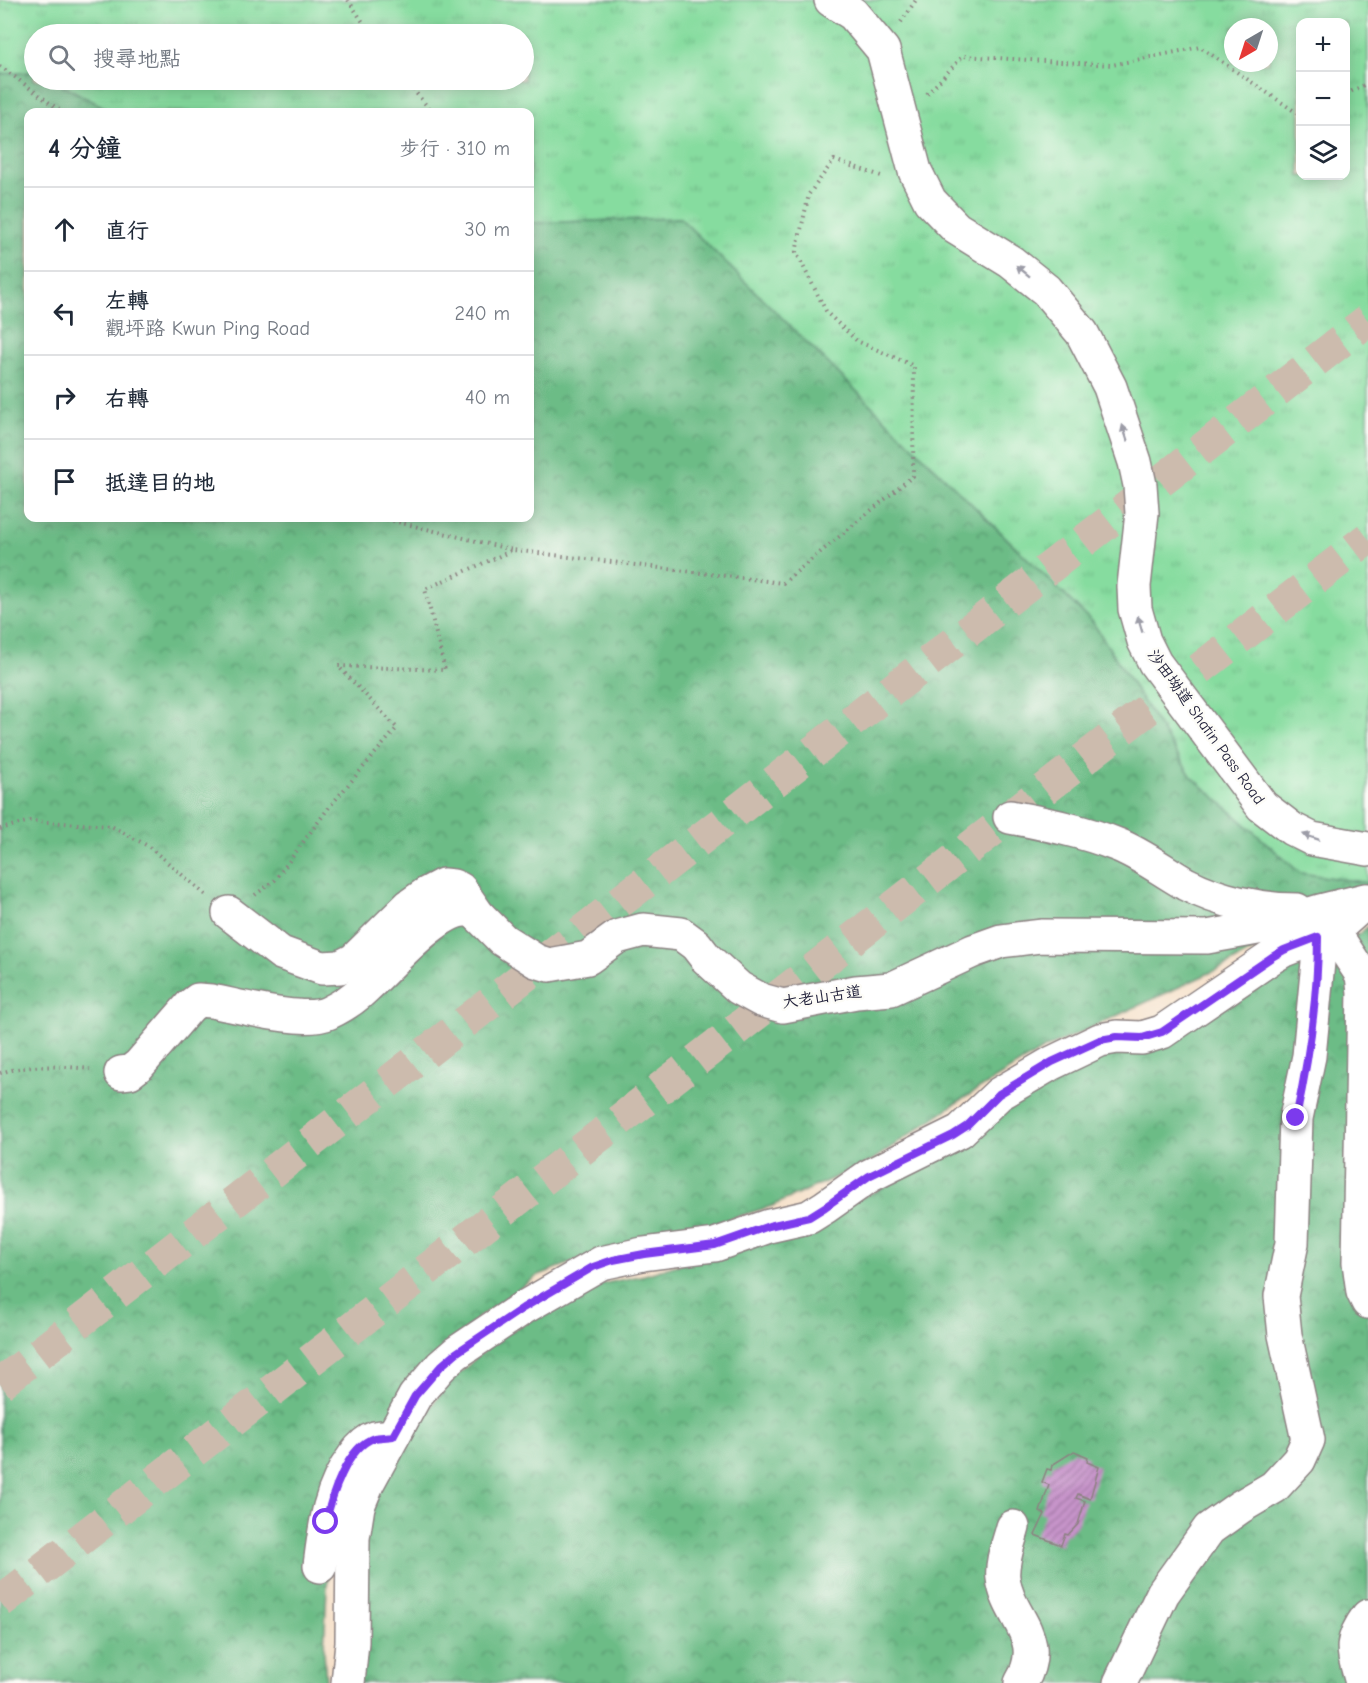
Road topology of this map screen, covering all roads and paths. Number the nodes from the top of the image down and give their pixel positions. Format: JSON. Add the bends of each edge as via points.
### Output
{"nodes":[{"id":1,"x":348,"y":0,"type":"edge"},
{"id":2,"x":831,"y":0,"type":"edge"},
{"id":3,"x":364,"y":24,"type":"edge"},
{"id":4,"x":0,"y":66,"type":"edge"},
{"id":5,"x":1368,"y":83,"type":"edge"},
{"id":6,"x":24,"y":84,"type":"edge"},
{"id":7,"x":32,"y":90,"type":"edge"},
{"id":8,"x":413,"y":90,"type":"edge"},
{"id":9,"x":1350,"y":92,"type":"edge"},
{"id":10,"x":57,"y":108,"type":"edge"},
{"id":11,"x":429,"y":108,"type":"edge"},
{"id":12,"x":1296,"y":112,"type":"edge"},
{"id":13,"x":901,"y":120,"type":"junction"},
{"id":14,"x":923,"y":190,"type":"junction"},
{"id":15,"x":398,"y":522,"type":"edge"},
{"id":16,"x":513,"y":550,"type":"junction"},
{"id":17,"x":1010,"y":817,"type":"dead end"},
{"id":18,"x":0,"y":829,"type":"edge"},
{"id":19,"x":1368,"y":849,"type":"edge"},
{"id":20,"x":1368,"y":900,"type":"edge"},
{"id":21,"x":229,"y":913,"type":"junction"},
{"id":22,"x":478,"y":915,"type":"junction"},
{"id":23,"x":1324,"y":926,"type":"junction"},
{"id":24,"x":0,"y":1073,"type":"edge"},
{"id":25,"x":121,"y":1073,"type":"joint"},
{"id":26,"x":1368,"y":1302,"type":"edge"},
{"id":27,"x":393,"y":1436,"type":"junction"},
{"id":28,"x":1013,"y":1527,"type":"dead end"},
{"id":29,"x":320,"y":1566,"type":"dead end"},
{"id":30,"x":1368,"y":1616,"type":"edge"},
{"id":31,"x":348,"y":1683,"type":"edge"},
{"id":32,"x":1022,"y":1683,"type":"edge"},
{"id":33,"x":1120,"y":1683,"type":"edge"},
{"id":34,"x":1362,"y":1683,"type":"edge"}],
"edges":[{"from":1,"to":3,"type":"path"},
{"from":2,"to":13,"type":"street","name":"沙田坳道 Shatin Pass Road","via":[[853,14],[883,50]]},
{"from":4,"to":6,"type":"path"},
{"from":5,"to":9,"type":"path"},
{"from":7,"to":10,"type":"path"},
{"from":8,"to":11,"type":"path"},
{"from":12,"to":13,"type":"path","via":[[1200,47],[1112,65],[963,56]]},
{"from":13,"to":14,"type":"street","name":"沙田坳道 Shatin Pass Road"},
{"from":14,"to":16,"type":"path","via":[[834,160],[809,194],[796,252],[827,313],[857,341],[914,366],[913,476],[783,583]]},
{"from":19,"to":14,"type":"street","name":"沙田坳道 Shatin Pass Road","one_way":true,"via":[[1312,839],[1263,806],[1155,663],[1135,609],[1142,513],[1140,485],[1110,387],[1082,333],[1046,290],[1011,262],[956,228]]},
{"from":15,"to":16,"type":"path"},
{"from":16,"to":21,"type":"path","via":[[425,589],[446,670],[338,666],[397,728],[330,806],[275,880]]},
{"from":17,"to":23,"type":"street","via":[[1078,831],[1120,846],[1221,899],[1278,910]]},
{"from":18,"to":21,"type":"path","via":[[30,821],[111,826],[148,846]]},
{"from":20,"to":23,"type":"street"},
{"from":21,"to":22,"type":"street","name":"大老山古道","via":[[282,953],[322,968],[340,967],[354,960],[409,906],[443,885],[460,889]]},
{"from":22,"to":23,"type":"street","name":"大老山古道","via":[[524,955],[549,965],[588,958],[617,937],[643,930],[681,934],[739,988],[783,1006],[891,989],[1001,941],[1041,936],[1207,937],[1269,926]]},
{"from":22,"to":25,"type":"street","via":[[464,910],[443,917],[364,990],[328,1013],[305,1017],[198,1000],[139,1065]]},
{"from":23,"to":26,"type":"street","via":[[1362,975],[1364,992],[1359,1262]]},
{"from":23,"to":27,"type":"street","via":[[1162,1032],[1142,1038],[1100,1040],[1052,1062],[999,1094],[953,1135],[869,1176],[809,1217],[715,1245],[625,1257],[584,1272],[456,1353],[415,1396]]},
{"from":23,"to":33,"type":"street","via":[[1309,1056],[1296,1118],[1292,1243],[1281,1296],[1285,1335],[1308,1440],[1299,1460],[1274,1487],[1209,1529],[1163,1593]]},
{"from":24,"to":25,"type":"path","via":[[62,1066]]},
{"from":27,"to":29,"type":"street","via":[[367,1442],[339,1479],[329,1507]]},
{"from":27,"to":31,"type":"street","via":[[355,1516]]},
{"from":28,"to":32,"type":"street","via":[[1002,1572],[1031,1650]]},
{"from":30,"to":34,"type":"street","via":[[1353,1640]]}]}
